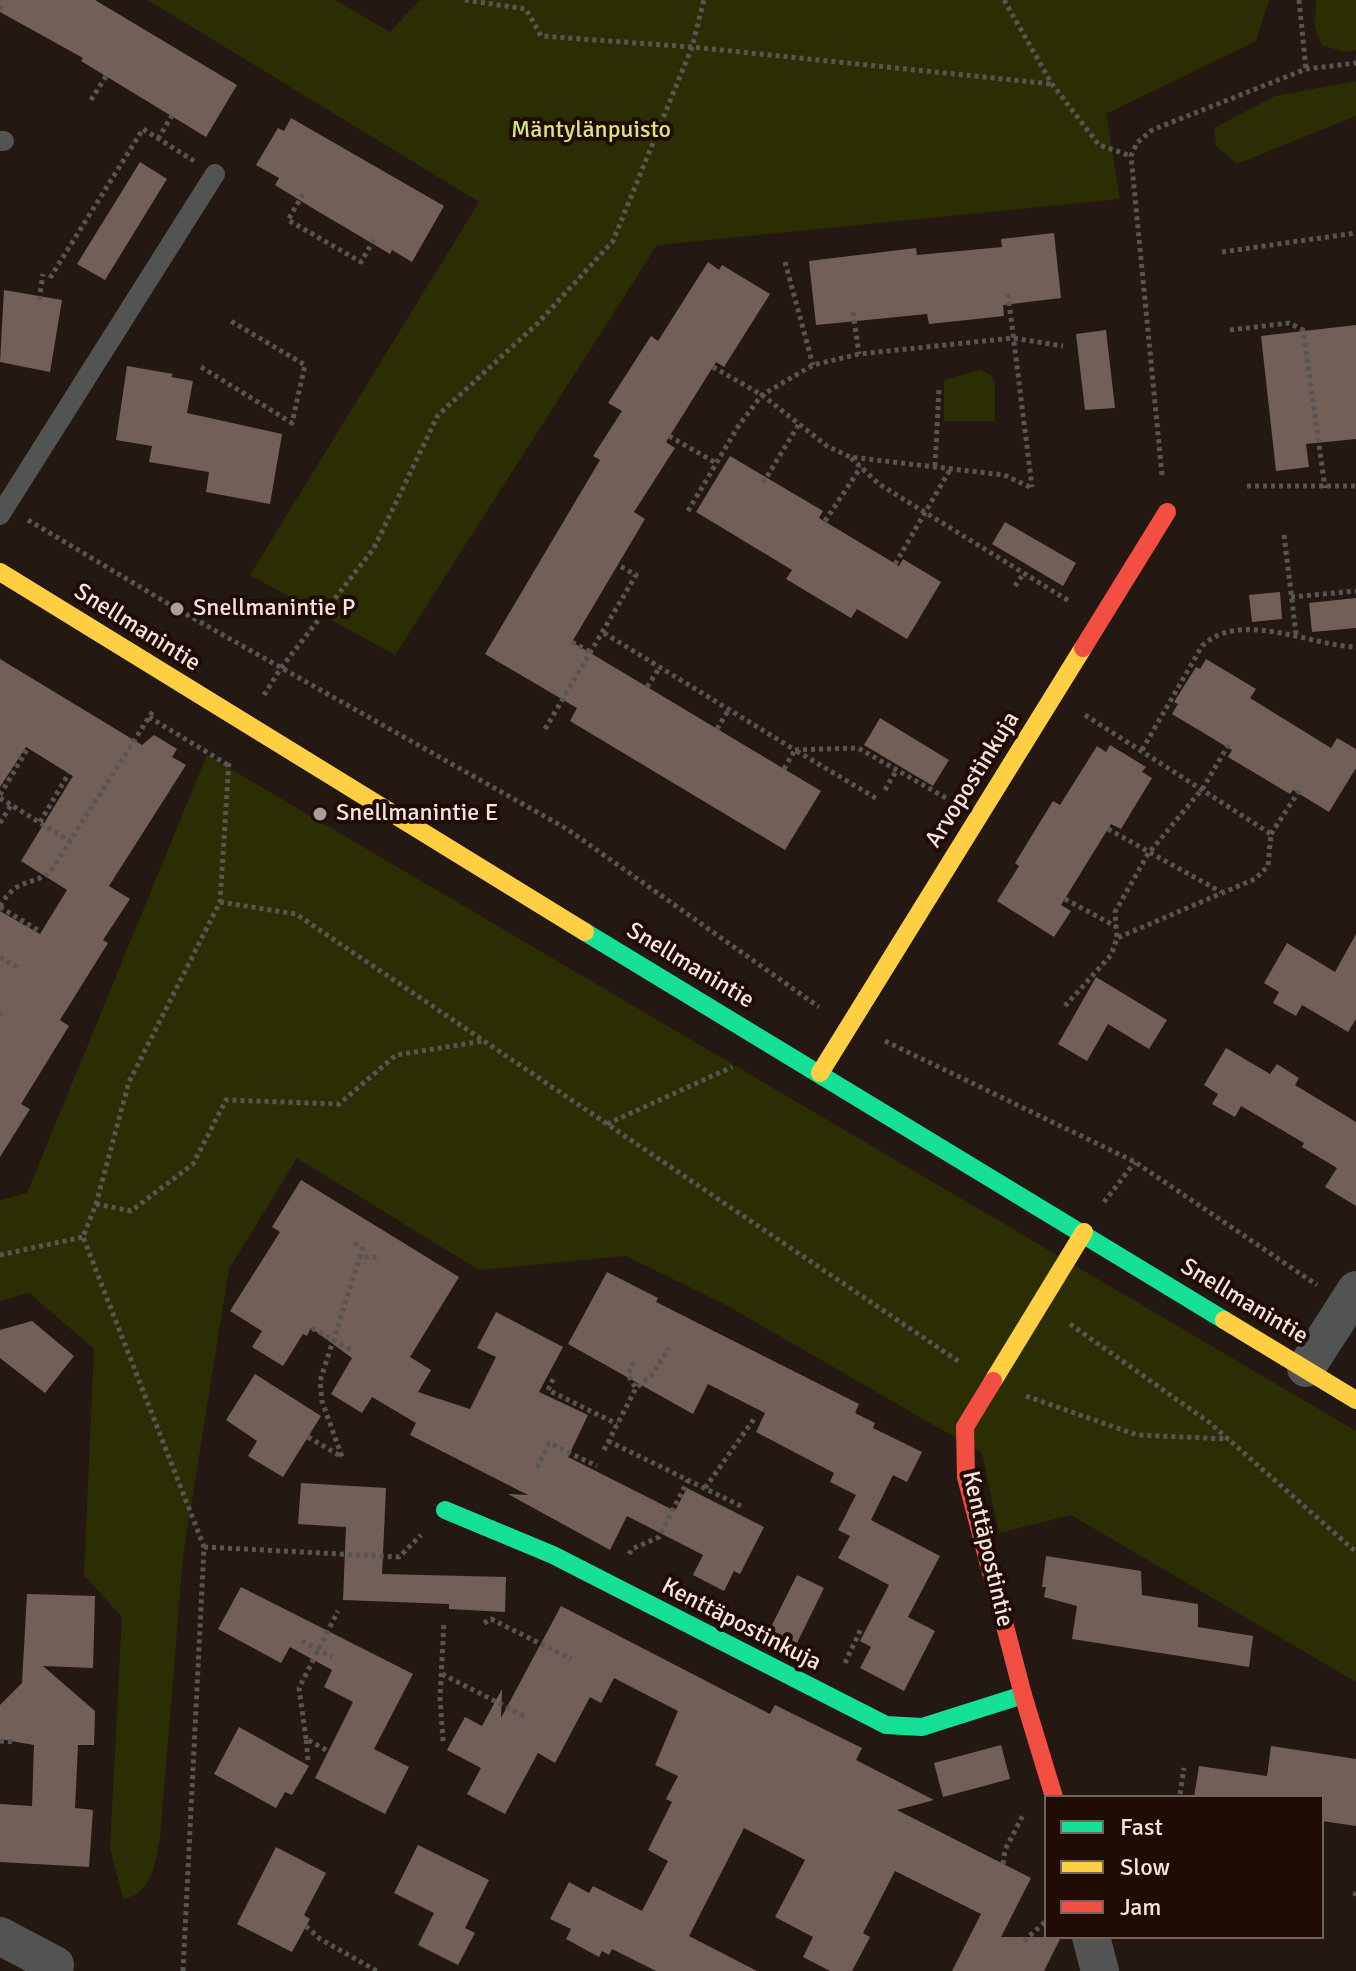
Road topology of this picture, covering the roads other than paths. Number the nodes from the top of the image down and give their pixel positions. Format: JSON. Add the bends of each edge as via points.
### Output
{"nodes":[{"id":1,"x":215,"y":174,"type":"road end"},
{"id":2,"x":3,"y":510,"type":"edge"},
{"id":3,"x":1167,"y":512,"type":"road end"},
{"id":4,"x":0,"y":572,"type":"edge"},
{"id":5,"x":820,"y":1073,"type":"junction"},
{"id":6,"x":1084,"y":1232,"type":"junction"},
{"id":7,"x":1351,"y":1298,"type":"edge"},
{"id":8,"x":1306,"y":1368,"type":"junction"},
{"id":9,"x":1356,"y":1400,"type":"edge"},
{"id":10,"x":445,"y":1510,"type":"road end"},
{"id":11,"x":1023,"y":1695,"type":"junction"},
{"id":12,"x":1053,"y":1795,"type":"edge"},
{"id":13,"x":0,"y":1936,"type":"edge"},
{"id":14,"x":1092,"y":1939,"type":"edge"},
{"id":15,"x":55,"y":1965,"type":"dead end"},
{"id":16,"x":1100,"y":1971,"type":"edge"}],
"edges":[{"from":1,"to":2,"type":"lane"},
{"from":3,"to":5,"type":"street","name":"Arvopostinkuja"},
{"from":4,"to":5,"type":"street","name":"Snellmanintie"},
{"from":5,"to":6,"type":"street","name":"Snellmanintie"},
{"from":6,"to":8,"type":"street","name":"Snellmanintie"},
{"from":6,"to":11,"type":"street","name":"Kenttäpostintie","via":[[965,1427],[966,1477]]},
{"from":7,"to":8,"type":"street"},
{"from":8,"to":9,"type":"street","name":"Snellmanintie"},
{"from":10,"to":11,"type":"street","name":"Kenttäpostinkuja","via":[[553,1555],[886,1725],[922,1727]]},
{"from":11,"to":12,"type":"street","name":"Kenttäpostintie"},
{"from":13,"to":15,"type":"street"},
{"from":14,"to":16,"type":"street"}]}
